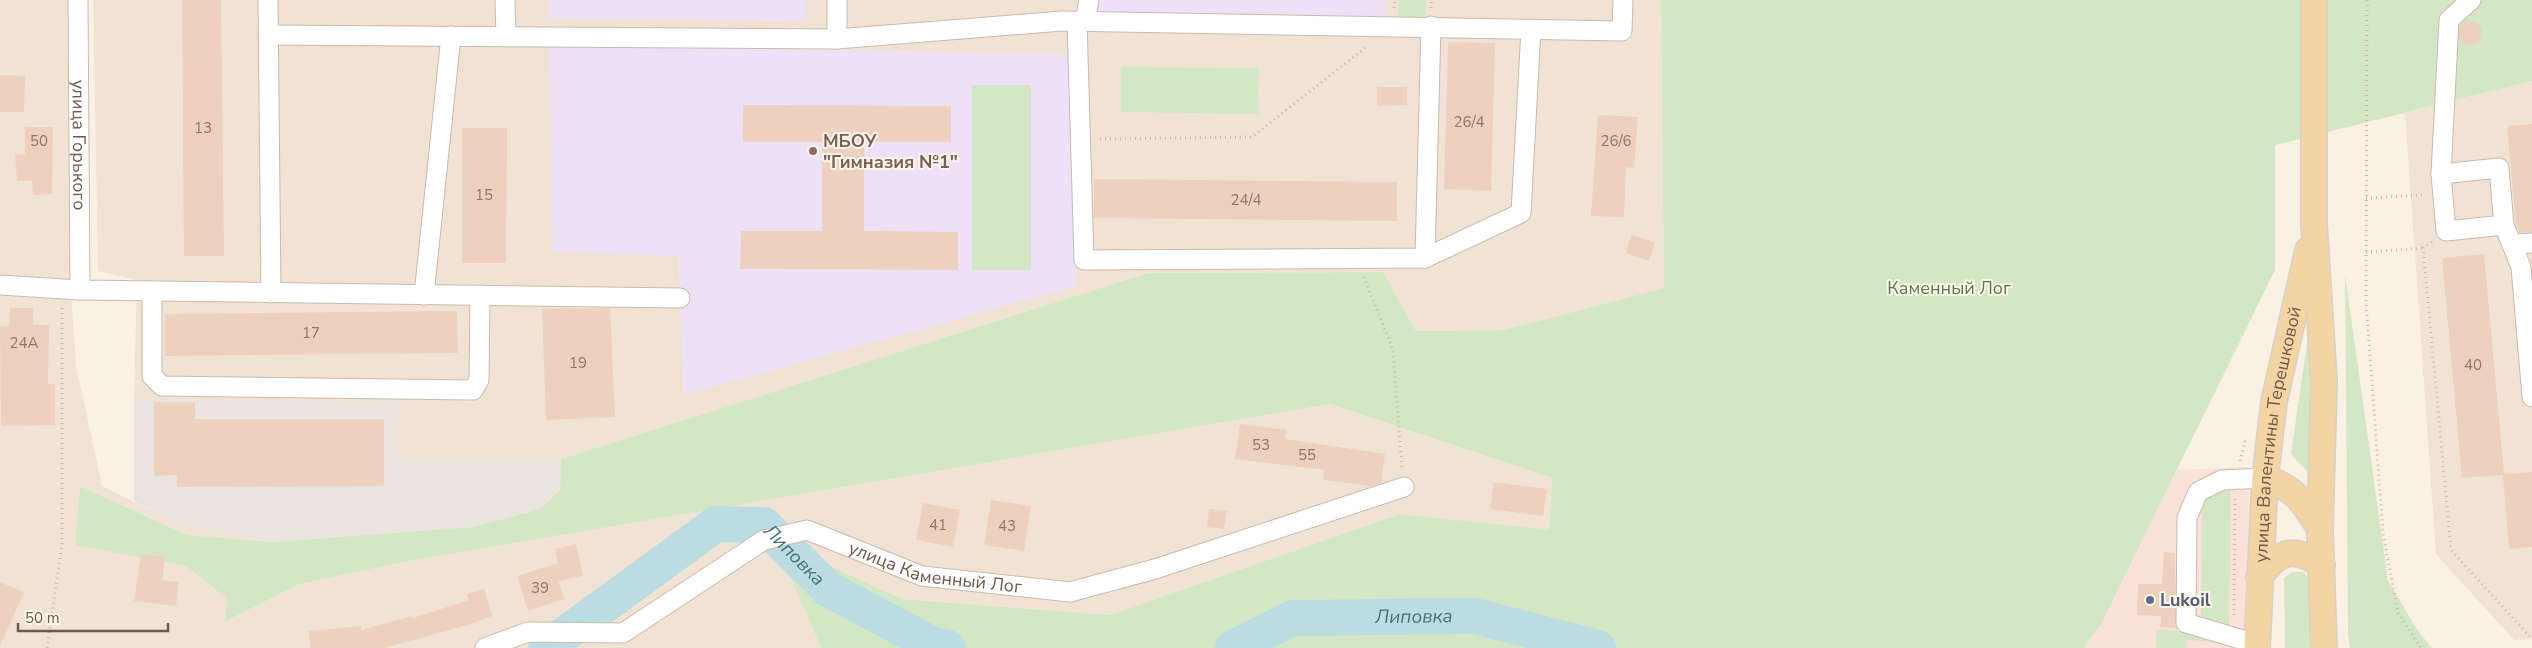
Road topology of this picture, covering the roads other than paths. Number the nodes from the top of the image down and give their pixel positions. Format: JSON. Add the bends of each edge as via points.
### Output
{"nodes":[{"id":1,"x":78,"y":0,"type":"edge"},
{"id":2,"x":268,"y":0,"type":"edge"},
{"id":3,"x":505,"y":0,"type":"edge"},
{"id":4,"x":837,"y":0,"type":"edge"},
{"id":5,"x":1089,"y":0,"type":"edge"},
{"id":6,"x":1623,"y":0,"type":"edge"},
{"id":7,"x":2314,"y":0,"type":"edge"},
{"id":8,"x":2471,"y":0,"type":"edge"},
{"id":9,"x":1081,"y":21,"type":"junction"},
{"id":10,"x":1431,"y":26,"type":"junction"},
{"id":11,"x":1531,"y":29,"type":"junction"},
{"id":12,"x":268,"y":35,"type":"junction"},
{"id":13,"x":451,"y":36,"type":"junction"},
{"id":14,"x":506,"y":36,"type":"junction"},
{"id":15,"x":837,"y":39,"type":"junction"},
{"id":16,"x":2441,"y":174,"type":"junction"},
{"id":17,"x":2314,"y":213,"type":"junction"},
{"id":18,"x":2504,"y":225,"type":"junction"},
{"id":19,"x":2532,"y":242,"type":"edge"},
{"id":20,"x":2512,"y":244,"type":"junction"},
{"id":21,"x":1425,"y":258,"type":"junction"},
{"id":22,"x":0,"y":286,"type":"edge"},
{"id":23,"x":72,"y":289,"type":"junction"},
{"id":24,"x":152,"y":291,"type":"junction"},
{"id":25,"x":271,"y":293,"type":"junction"},
{"id":26,"x":424,"y":295,"type":"junction"},
{"id":27,"x":480,"y":295,"type":"junction"},
{"id":28,"x":680,"y":298,"type":"dead end"},
{"id":29,"x":2532,"y":397,"type":"edge"},
{"id":30,"x":2265,"y":478,"type":"junction"},
{"id":31,"x":1404,"y":487,"type":"road end"},
{"id":32,"x":2320,"y":529,"type":"junction"},
{"id":33,"x":2322,"y":565,"type":"junction"},
{"id":34,"x":2259,"y":577,"type":"junction"},
{"id":35,"x":2257,"y":646,"type":"edge"},
{"id":36,"x":485,"y":648,"type":"edge"},
{"id":37,"x":2324,"y":648,"type":"edge"}],
"edges":[{"from":1,"to":23,"type":"street","name":"улица Горького"},
{"from":2,"to":12,"type":"street"},
{"from":3,"to":14,"type":"street"},
{"from":4,"to":15,"type":"street"},
{"from":5,"to":9,"type":"street"},
{"from":6,"to":11,"type":"street","via":[[1622,32]]},
{"from":7,"to":17,"type":"main road","name":"улица Валентины Терешковой"},
{"from":8,"to":16,"type":"street","via":[[2449,20]]},
{"from":9,"to":10,"type":"street"},
{"from":9,"to":15,"type":"street"},
{"from":9,"to":21,"type":"street","via":[[1084,260]]},
{"from":10,"to":11,"type":"street"},
{"from":10,"to":21,"type":"street"},
{"from":11,"to":21,"type":"street","via":[[1521,213]]},
{"from":12,"to":13,"type":"street"},
{"from":12,"to":25,"type":"street"},
{"from":13,"to":14,"type":"street"},
{"from":13,"to":26,"type":"street"},
{"from":14,"to":15,"type":"street"},
{"from":16,"to":18,"type":"street","via":[[2499,168]]},
{"from":16,"to":18,"type":"street","via":[[2446,231]]},
{"from":17,"to":30,"type":"main road","name":"улица Валентины Терешковой","via":[[2274,402]]},
{"from":17,"to":32,"type":"main road","name":"улица Валентины Терешковой","via":[[2324,381]]},
{"from":18,"to":20,"type":"street"},
{"from":19,"to":20,"type":"street"},
{"from":20,"to":29,"type":"street","via":[[2521,267]]},
{"from":22,"to":23,"type":"street"},
{"from":23,"to":24,"type":"street"},
{"from":24,"to":25,"type":"street"},
{"from":24,"to":27,"type":"street","via":[[152,376],[162,386],[473,390],[479,380]]},
{"from":25,"to":26,"type":"street"},
{"from":26,"to":27,"type":"street"},
{"from":27,"to":28,"type":"street"},
{"from":30,"to":32,"type":"main road","via":[[2284,484],[2302,500]]},
{"from":30,"to":34,"type":"main road","name":"улица Валентины Терешковой"},
{"from":30,"to":35,"type":"street","via":[[2222,480],[2198,492],[2187,518],[2186,623]]},
{"from":31,"to":36,"type":"street","name":"улица Каменный Лог","via":[[1155,569],[1070,592],[922,576],[807,530],[764,540],[622,633],[528,632]]},
{"from":32,"to":33,"type":"main road","name":"улица Валентины Терешковой"},
{"from":33,"to":34,"type":"main road","via":[[2306,555],[2295,552],[2283,554],[2270,562]]},
{"from":33,"to":37,"type":"main road","name":"улица Валентины Терешковой"},
{"from":34,"to":35,"type":"main road","name":"улица Валентины Терешковой"}]}
